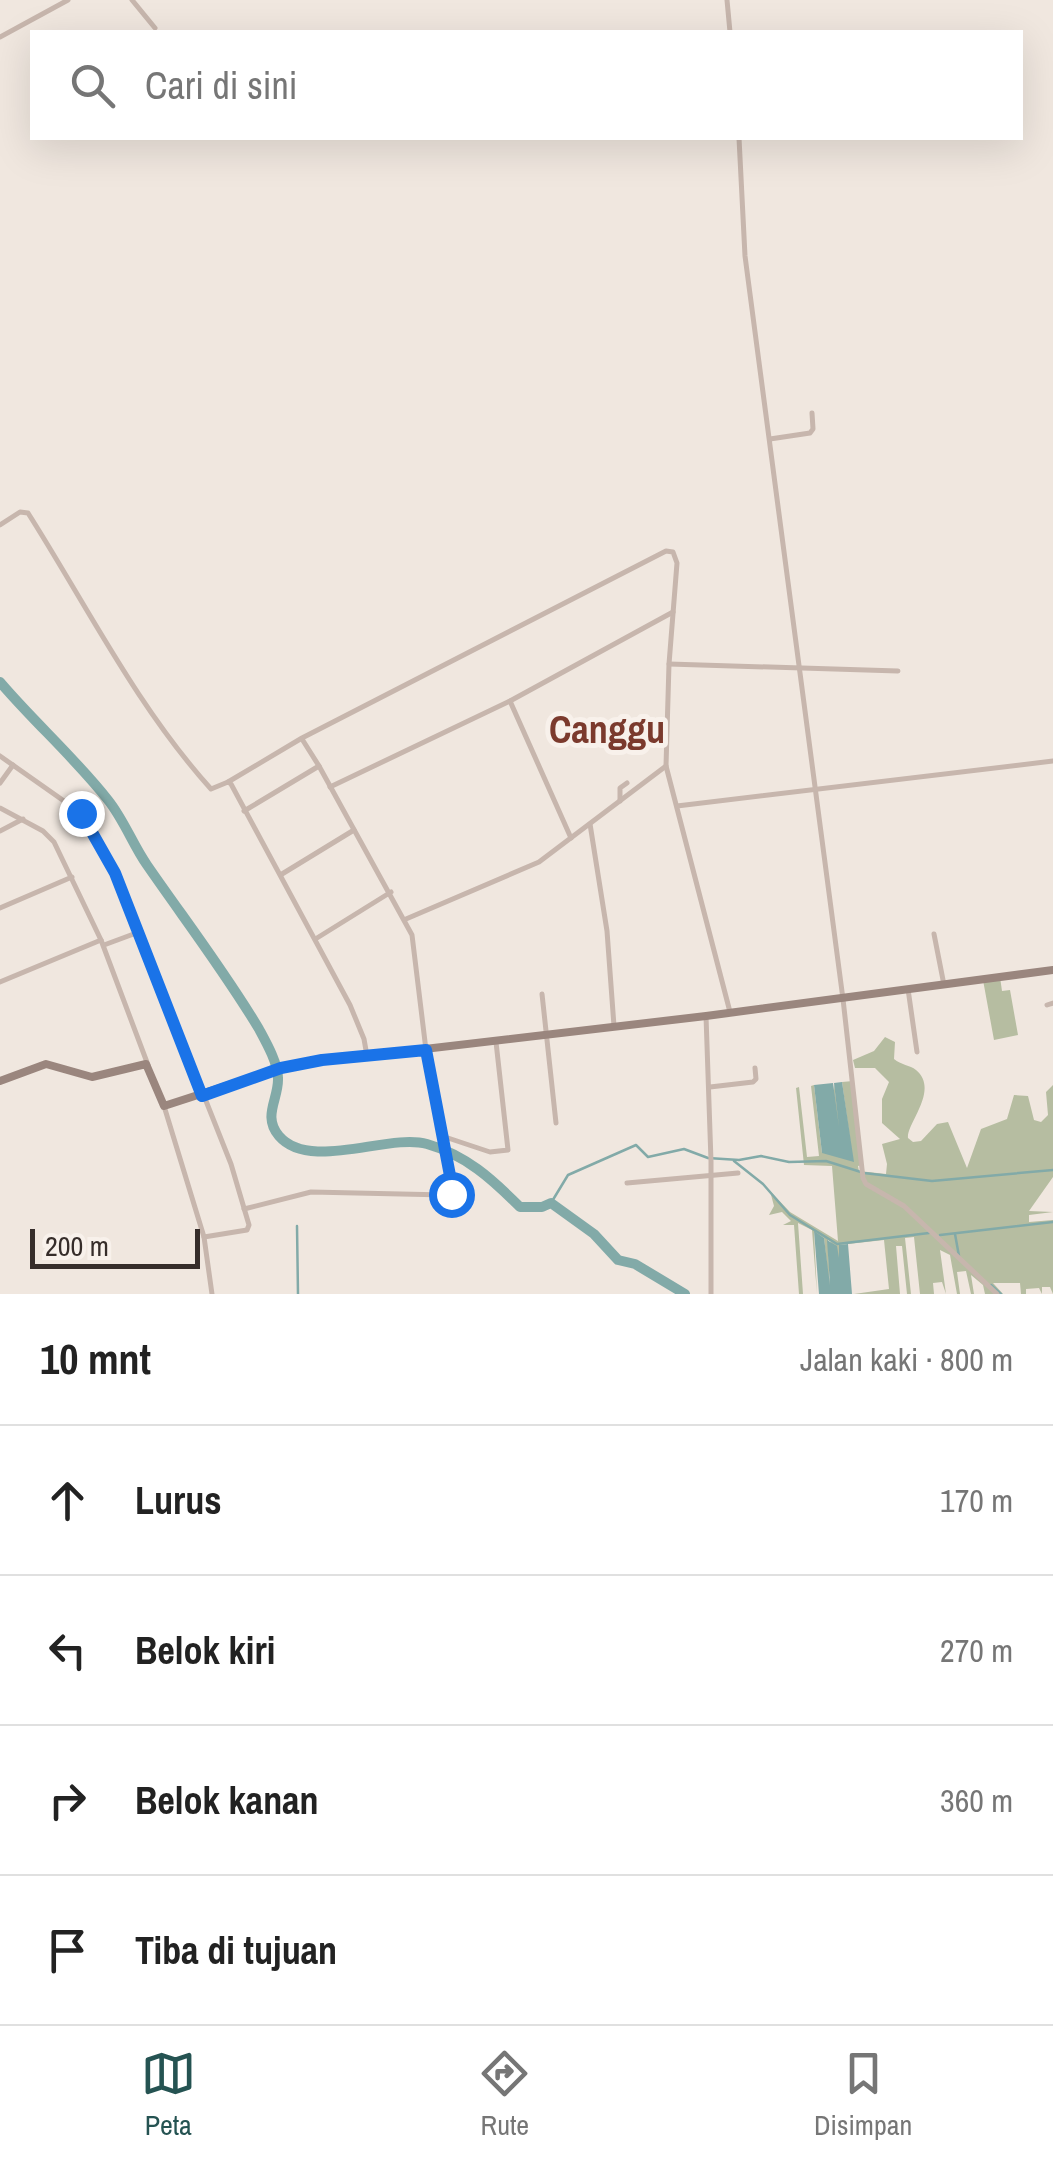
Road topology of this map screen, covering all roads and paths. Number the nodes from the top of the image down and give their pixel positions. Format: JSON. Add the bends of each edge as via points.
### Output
{"nodes":[{"id":1,"x":68,"y":0,"type":"edge"},
{"id":2,"x":132,"y":0,"type":"edge"},
{"id":3,"x":728,"y":0,"type":"edge"},
{"id":4,"x":154,"y":28,"type":"dead end"},
{"id":5,"x":730,"y":30,"type":"edge"},
{"id":6,"x":0,"y":36,"type":"edge"},
{"id":7,"x":738,"y":140,"type":"edge"},
{"id":8,"x":812,"y":413,"type":"dead end"},
{"id":9,"x":770,"y":439,"type":"junction"},
{"id":10,"x":0,"y":525,"type":"edge"},
{"id":11,"x":673,"y":612,"type":"junction"},
{"id":12,"x":669,"y":664,"type":"junction"},
{"id":13,"x":798,"y":668,"type":"junction"},
{"id":14,"x":898,"y":671,"type":"dead end"},
{"id":15,"x":510,"y":701,"type":"junction"},
{"id":16,"x":302,"y":738,"type":"junction"},
{"id":17,"x":0,"y":756,"type":"edge"},
{"id":18,"x":1053,"y":761,"type":"edge"},
{"id":19,"x":13,"y":765,"type":"junction"},
{"id":20,"x":319,"y":766,"type":"junction"},
{"id":21,"x":666,"y":766,"type":"junction"},
{"id":22,"x":228,"y":782,"type":"junction"},
{"id":23,"x":0,"y":783,"type":"edge"},
{"id":24,"x":626,"y":783,"type":"dead end"},
{"id":25,"x":330,"y":787,"type":"junction"},
{"id":26,"x":814,"y":789,"type":"junction"},
{"id":27,"x":620,"y":800,"type":"junction"},
{"id":28,"x":677,"y":806,"type":"junction"},
{"id":29,"x":0,"y":808,"type":"edge"},
{"id":30,"x":244,"y":811,"type":"junction"},
{"id":31,"x":24,"y":819,"type":"junction"},
{"id":32,"x":590,"y":824,"type":"junction"},
{"id":33,"x":0,"y":830,"type":"edge"},
{"id":34,"x":354,"y":830,"type":"junction"},
{"id":35,"x":571,"y":838,"type":"junction"},
{"id":36,"x":282,"y":874,"type":"junction"},
{"id":37,"x":72,"y":878,"type":"junction"},
{"id":38,"x":390,"y":892,"type":"junction"},
{"id":39,"x":0,"y":908,"type":"edge"},
{"id":40,"x":406,"y":920,"type":"junction"},
{"id":41,"x":139,"y":932,"type":"junction"},
{"id":42,"x":934,"y":934,"type":"dead end"},
{"id":43,"x":316,"y":938,"type":"junction"},
{"id":44,"x":102,"y":943,"type":"junction"},
{"id":45,"x":1053,"y":972,"type":"edge"},
{"id":46,"x":0,"y":982,"type":"edge"},
{"id":47,"x":944,"y":985,"type":"junction"},
{"id":48,"x":908,"y":989,"type":"junction"},
{"id":49,"x":542,"y":994,"type":"dead end"},
{"id":50,"x":843,"y":999,"type":"junction"},
{"id":51,"x":730,"y":1013,"type":"junction"},
{"id":52,"x":706,"y":1016,"type":"junction"},
{"id":53,"x":614,"y":1026,"type":"junction"},
{"id":54,"x":546,"y":1033,"type":"junction"},
{"id":55,"x":496,"y":1039,"type":"junction"},
{"id":56,"x":426,"y":1050,"type":"junction"},
{"id":57,"x":917,"y":1052,"type":"dead end"},
{"id":58,"x":367,"y":1056,"type":"junction"},
{"id":59,"x":148,"y":1064,"type":"junction"},
{"id":60,"x":755,"y":1068,"type":"dead end"},
{"id":61,"x":0,"y":1081,"type":"edge"},
{"id":62,"x":710,"y":1087,"type":"junction"},
{"id":63,"x":202,"y":1096,"type":"junction"},
{"id":64,"x":164,"y":1106,"type":"junction"},
{"id":65,"x":556,"y":1124,"type":"dead end"},
{"id":66,"x":442,"y":1138,"type":"junction"},
{"id":67,"x":738,"y":1173,"type":"dead end"},
{"id":68,"x":712,"y":1176,"type":"junction"},
{"id":69,"x":627,"y":1183,"type":"dead end"},
{"id":70,"x":244,"y":1209,"type":"junction"},
{"id":71,"x":204,"y":1237,"type":"junction"},
{"id":72,"x":212,"y":1294,"type":"edge"},
{"id":73,"x":711,"y":1294,"type":"edge"},
{"id":74,"x":998,"y":1294,"type":"edge"}],
"edges":[{"from":1,"to":6,"type":"street"},
{"from":2,"to":4,"type":"street"},
{"from":3,"to":5,"type":"street"},
{"from":7,"to":9,"type":"street"},
{"from":8,"to":9,"type":"street","via":[[810,433]]},
{"from":9,"to":13,"type":"street"},
{"from":10,"to":22,"type":"street","via":[[28,513],[110,651],[176,744],[211,789]]},
{"from":11,"to":12,"type":"street"},
{"from":11,"to":15,"type":"street"},
{"from":11,"to":16,"type":"street","via":[[677,563],[666,551]]},
{"from":12,"to":13,"type":"street"},
{"from":12,"to":21,"type":"street"},
{"from":13,"to":14,"type":"street"},
{"from":13,"to":26,"type":"street"},
{"from":15,"to":25,"type":"street"},
{"from":15,"to":35,"type":"street"},
{"from":16,"to":20,"type":"street"},
{"from":16,"to":22,"type":"street"},
{"from":17,"to":19,"type":"street"},
{"from":18,"to":26,"type":"street"},
{"from":19,"to":23,"type":"street"},
{"from":19,"to":41,"type":"street","via":[[89,822]]},
{"from":20,"to":25,"type":"street"},
{"from":20,"to":30,"type":"street"},
{"from":21,"to":27,"type":"street"},
{"from":21,"to":28,"type":"street"},
{"from":22,"to":30,"type":"street"},
{"from":24,"to":27,"type":"street"},
{"from":25,"to":34,"type":"street"},
{"from":26,"to":28,"type":"street"},
{"from":26,"to":50,"type":"street"},
{"from":27,"to":32,"type":"street"},
{"from":28,"to":51,"type":"street"},
{"from":29,"to":31,"type":"street"},
{"from":30,"to":36,"type":"street"},
{"from":31,"to":33,"type":"street"},
{"from":31,"to":37,"type":"street","via":[[54,842]]},
{"from":32,"to":35,"type":"street"},
{"from":32,"to":53,"type":"street"},
{"from":34,"to":36,"type":"street"},
{"from":34,"to":38,"type":"street"},
{"from":35,"to":40,"type":"street","via":[[517,874]]},
{"from":36,"to":43,"type":"street"},
{"from":37,"to":39,"type":"street"},
{"from":37,"to":44,"type":"street"},
{"from":38,"to":40,"type":"street"},
{"from":38,"to":43,"type":"street"},
{"from":40,"to":56,"type":"street"},
{"from":41,"to":44,"type":"street"},
{"from":41,"to":63,"type":"street"},
{"from":42,"to":47,"type":"street"},
{"from":43,"to":58,"type":"street","via":[[350,1004]]},
{"from":44,"to":46,"type":"street"},
{"from":44,"to":59,"type":"street"},
{"from":45,"to":47,"type":"street"},
{"from":47,"to":48,"type":"street"},
{"from":48,"to":50,"type":"street"},
{"from":48,"to":57,"type":"street"},
{"from":49,"to":54,"type":"street"},
{"from":50,"to":51,"type":"street"},
{"from":50,"to":74,"type":"street","via":[[866,1183],[904,1206]]},
{"from":51,"to":52,"type":"street"},
{"from":52,"to":53,"type":"street"},
{"from":52,"to":62,"type":"street"},
{"from":53,"to":54,"type":"street"},
{"from":54,"to":55,"type":"street"},
{"from":54,"to":65,"type":"street"},
{"from":55,"to":56,"type":"street"},
{"from":55,"to":66,"type":"street","via":[[508,1150],[490,1152]]},
{"from":56,"to":58,"type":"street"},
{"from":56,"to":66,"type":"street"},
{"from":58,"to":63,"type":"street","via":[[281,1068]]},
{"from":59,"to":61,"type":"street","via":[[92,1077],[46,1064]]},
{"from":59,"to":64,"type":"street"},
{"from":60,"to":62,"type":"street","via":[[753,1082]]},
{"from":62,"to":68,"type":"street"},
{"from":63,"to":64,"type":"street"},
{"from":63,"to":70,"type":"street"},
{"from":64,"to":71,"type":"street"},
{"from":66,"to":70,"type":"street","via":[[452,1190],[446,1195],[311,1192]]},
{"from":67,"to":68,"type":"street"},
{"from":68,"to":69,"type":"street"},
{"from":68,"to":73,"type":"street"},
{"from":70,"to":71,"type":"street","via":[[248,1230]]},
{"from":71,"to":72,"type":"street"}]}
